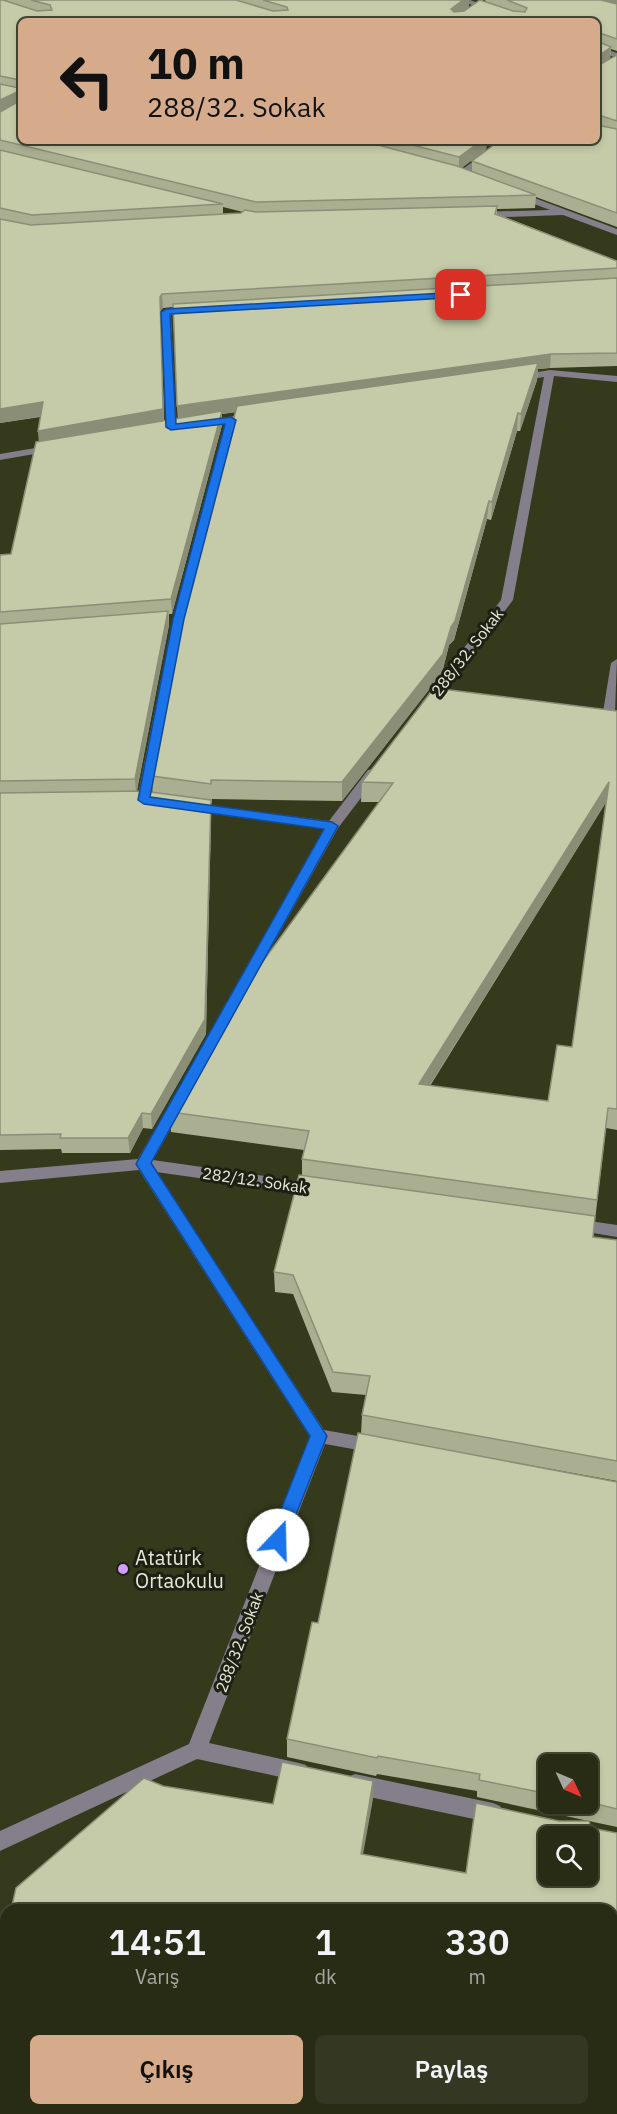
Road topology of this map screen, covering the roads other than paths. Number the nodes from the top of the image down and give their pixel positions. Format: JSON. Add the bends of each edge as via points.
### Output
{"nodes":[{"id":1,"x":463,"y":0,"type":"edge"},
{"id":2,"x":487,"y":0,"type":"edge"},
{"id":3,"x":473,"y":8,"type":"junction"},
{"id":4,"x":509,"y":18,"type":"edge"},
{"id":5,"x":600,"y":50,"type":"edge"},
{"id":6,"x":615,"y":60,"type":"edge"},
{"id":7,"x":504,"y":144,"type":"edge"},
{"id":8,"x":487,"y":145,"type":"dead end"},
{"id":9,"x":498,"y":148,"type":"junction"},
{"id":10,"x":449,"y":172,"type":"edge"},
{"id":11,"x":460,"y":175,"type":"junction"},
{"id":12,"x":470,"y":178,"type":"edge"},
{"id":13,"x":502,"y":190,"type":"edge"},
{"id":14,"x":566,"y":212,"type":"junction"},
{"id":15,"x":471,"y":215,"type":"edge"},
{"id":16,"x":617,"y":232,"type":"edge"},
{"id":17,"x":201,"y":310,"type":"edge"},
{"id":18,"x":550,"y":373,"type":"junction"},
{"id":19,"x":617,"y":379,"type":"edge"},
{"id":20,"x":503,"y":380,"type":"edge"},
{"id":21,"x":267,"y":415,"type":"edge"},
{"id":22,"x":231,"y":420,"type":"junction"},
{"id":23,"x":68,"y":445,"type":"edge"},
{"id":24,"x":0,"y":457,"type":"edge"},
{"id":25,"x":617,"y":663,"type":"edge"},
{"id":26,"x":608,"y":712,"type":"edge"},
{"id":27,"x":419,"y":715,"type":"edge"},
{"id":28,"x":382,"y":761,"type":"edge"},
{"id":29,"x":144,"y":801,"type":"edge"},
{"id":30,"x":179,"y":805,"type":"edge"},
{"id":31,"x":332,"y":826,"type":"junction"},
{"id":32,"x":218,"y":1031,"type":"edge"},
{"id":33,"x":183,"y":1092,"type":"edge"},
{"id":34,"x":143,"y":1164,"type":"junction"},
{"id":35,"x":0,"y":1177,"type":"edge"},
{"id":36,"x":333,"y":1191,"type":"edge"},
{"id":37,"x":558,"y":1223,"type":"edge"},
{"id":38,"x":617,"y":1231,"type":"edge"},
{"id":39,"x":319,"y":1436,"type":"junction"},
{"id":40,"x":387,"y":1448,"type":"edge"},
{"id":41,"x":196,"y":1750,"type":"junction"},
{"id":42,"x":313,"y":1775,"type":"edge"},
{"id":43,"x":337,"y":1780,"type":"edge"},
{"id":44,"x":512,"y":1817,"type":"edge"},
{"id":45,"x":0,"y":1841,"type":"edge"}],
"edges":[{"from":1,"to":3,"type":"street"},
{"from":2,"to":3,"type":"street"},
{"from":3,"to":4,"type":"street"},
{"from":5,"to":6,"type":"street"},
{"from":7,"to":9,"type":"street"},
{"from":8,"to":9,"type":"street"},
{"from":9,"to":11,"type":"street"},
{"from":10,"to":11,"type":"street"},
{"from":11,"to":12,"type":"street"},
{"from":13,"to":14,"type":"street"},
{"from":14,"to":15,"type":"street"},
{"from":14,"to":16,"type":"street"},
{"from":17,"to":22,"type":"street","via":[[166,312],[176,427]]},
{"from":18,"to":19,"type":"street"},
{"from":18,"to":20,"type":"street"},
{"from":18,"to":27,"type":"street","name":"288/32. Sokak","via":[[507,600],[439,697]]},
{"from":21,"to":22,"type":"street"},
{"from":22,"to":29,"type":"street","via":[[173,620]]},
{"from":23,"to":24,"type":"street"},
{"from":25,"to":26,"type":"street"},
{"from":28,"to":31,"type":"street"},
{"from":30,"to":31,"type":"street"},
{"from":31,"to":32,"type":"street"},
{"from":33,"to":34,"type":"street"},
{"from":34,"to":35,"type":"street","name":"282/12. Sokak"},
{"from":34,"to":36,"type":"street","name":"282/12. Sokak"},
{"from":34,"to":39,"type":"street"},
{"from":37,"to":38,"type":"street"},
{"from":39,"to":40,"type":"street"},
{"from":39,"to":41,"type":"street","name":"288/32. Sokak"},
{"from":41,"to":42,"type":"street"},
{"from":41,"to":45,"type":"street"},
{"from":43,"to":44,"type":"street"}]}
